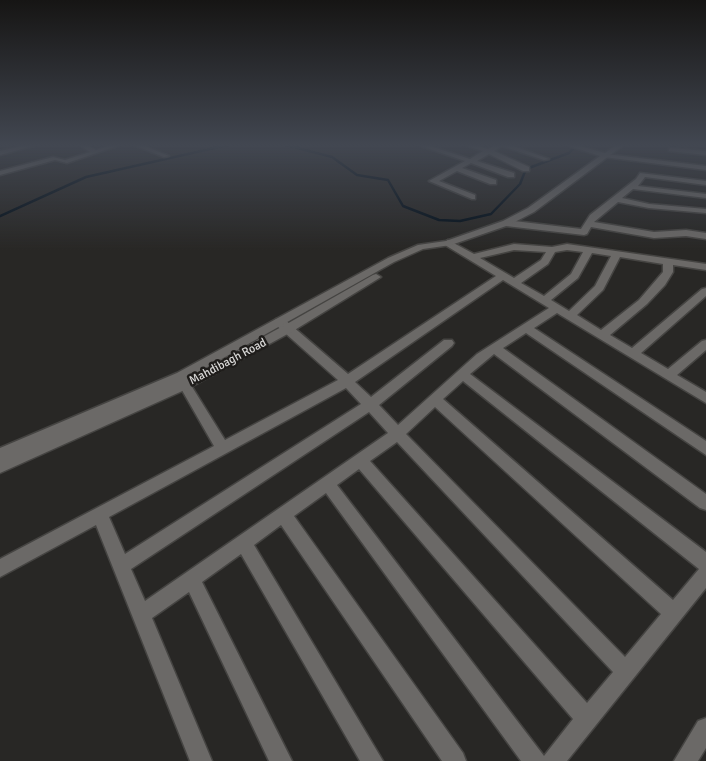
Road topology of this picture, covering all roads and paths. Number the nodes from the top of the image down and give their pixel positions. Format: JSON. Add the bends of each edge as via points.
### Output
{"nodes":[{"id":1,"x":436,"y":180,"type":"edge"},
{"id":2,"x":486,"y":180,"type":"edge"},
{"id":3,"x":568,"y":180,"type":"edge"},
{"id":4,"x":639,"y":180,"type":"edge"},
{"id":5,"x":675,"y":180,"type":"edge"},
{"id":6,"x":493,"y":182,"type":"dead end"},
{"id":7,"x":706,"y":183,"type":"edge"},
{"id":8,"x":631,"y":187,"type":"junction"},
{"id":9,"x":706,"y":196,"type":"edge"},
{"id":10,"x":472,"y":197,"type":"dead end"},
{"id":11,"x":616,"y":199,"type":"junction"},
{"id":12,"x":706,"y":211,"type":"edge"},
{"id":13,"x":506,"y":224,"type":"junction"},
{"id":14,"x":588,"y":224,"type":"junction"},
{"id":15,"x":706,"y":236,"type":"edge"},
{"id":16,"x":448,"y":242,"type":"junction"},
{"id":17,"x":552,"y":250,"type":"junction"},
{"id":18,"x":589,"y":250,"type":"junction"},
{"id":19,"x":617,"y":254,"type":"junction"},
{"id":20,"x":471,"y":258,"type":"junction"},
{"id":21,"x":668,"y":262,"type":"junction"},
{"id":22,"x":706,"y":268,"type":"edge"},
{"id":23,"x":502,"y":276,"type":"junction"},
{"id":24,"x":514,"y":283,"type":"junction"},
{"id":25,"x":706,"y":292,"type":"edge"},
{"id":26,"x":544,"y":301,"type":"junction"},
{"id":27,"x":564,"y":312,"type":"junction"},
{"id":28,"x":284,"y":325,"type":"junction"},
{"id":29,"x":527,"y":328,"type":"junction"},
{"id":30,"x":602,"y":336,"type":"junction"},
{"id":31,"x":448,"y":343,"type":"dead end"},
{"id":32,"x":706,"y":344,"type":"edge"},
{"id":33,"x":494,"y":348,"type":"junction"},
{"id":34,"x":633,"y":354,"type":"junction"},
{"id":35,"x":462,"y":374,"type":"junction"},
{"id":36,"x":669,"y":375,"type":"junction"},
{"id":37,"x":347,"y":381,"type":"junction"},
{"id":38,"x":185,"y":385,"type":"junction"},
{"id":39,"x":706,"y":398,"type":"edge"},
{"id":40,"x":434,"y":400,"type":"junction"},
{"id":41,"x":370,"y":405,"type":"junction"},
{"id":42,"x":397,"y":434,"type":"junction"},
{"id":43,"x":223,"y":448,"type":"junction"},
{"id":44,"x":706,"y":448,"type":"edge"},
{"id":45,"x":0,"y":455,"type":"edge"},
{"id":46,"x":360,"y":460,"type":"junction"},
{"id":47,"x":0,"y":467,"type":"edge"},
{"id":48,"x":327,"y":483,"type":"junction"},
{"id":49,"x":706,"y":503,"type":"edge"},
{"id":50,"x":100,"y":514,"type":"junction"},
{"id":51,"x":283,"y":514,"type":"junction"},
{"id":52,"x":243,"y":542,"type":"junction"},
{"id":53,"x":706,"y":563,"type":"edge"},
{"id":54,"x":121,"y":566,"type":"junction"},
{"id":55,"x":0,"y":568,"type":"edge"},
{"id":56,"x":706,"y":574,"type":"edge"},
{"id":57,"x":192,"y":580,"type":"junction"},
{"id":58,"x":674,"y":614,"type":"junction"},
{"id":59,"x":141,"y":615,"type":"junction"},
{"id":60,"x":626,"y":672,"type":"junction"},
{"id":61,"x":587,"y":719,"type":"junction"},
{"id":62,"x":706,"y":729,"type":"edge"},
{"id":63,"x":201,"y":761,"type":"edge"},
{"id":64,"x":281,"y":761,"type":"edge"},
{"id":65,"x":372,"y":761,"type":"edge"},
{"id":66,"x":455,"y":761,"type":"edge"},
{"id":67,"x":535,"y":761,"type":"edge"},
{"id":68,"x":553,"y":761,"type":"edge"},
{"id":69,"x":685,"y":761,"type":"edge"}],
"edges":[{"from":1,"to":10,"type":"street","via":[[433,181]]},
{"from":2,"to":6,"type":"street"},
{"from":3,"to":13,"type":"street","name":"Mahdibagh Road","via":[[531,210]]},
{"from":4,"to":8,"type":"street"},
{"from":5,"to":7,"type":"street"},
{"from":8,"to":9,"type":"street"},
{"from":8,"to":11,"type":"street"},
{"from":11,"to":12,"type":"street","via":[[649,206]]},
{"from":11,"to":14,"type":"street"},
{"from":13,"to":14,"type":"street","via":[[584,232]]},
{"from":13,"to":16,"type":"street","name":"Mahdibagh Road"},
{"from":14,"to":15,"type":"street","via":[[654,235],[686,232]]},
{"from":16,"to":20,"type":"street"},
{"from":16,"to":28,"type":"street","name":"Mahdibagh Road"},
{"from":17,"to":18,"type":"street","via":[[567,247]]},
{"from":17,"to":20,"type":"street","via":[[514,247]]},
{"from":17,"to":24,"type":"street","via":[[545,262]]},
{"from":18,"to":19,"type":"street"},
{"from":18,"to":26,"type":"street","via":[[575,276]]},
{"from":19,"to":21,"type":"street"},
{"from":19,"to":27,"type":"street","via":[[600,288]]},
{"from":20,"to":23,"type":"street"},
{"from":21,"to":22,"type":"street"},
{"from":21,"to":30,"type":"street","via":[[668,272],[662,283]]},
{"from":23,"to":24,"type":"street"},
{"from":23,"to":37,"type":"street"},
{"from":24,"to":26,"type":"street"},
{"from":25,"to":34,"type":"street"},
{"from":26,"to":27,"type":"street"},
{"from":27,"to":29,"type":"street"},
{"from":27,"to":30,"type":"street"},
{"from":28,"to":37,"type":"street"},
{"from":28,"to":38,"type":"street","name":"Mahdibagh Road"},
{"from":28,"to":45,"type":"street","name":"Mahdibagh Road","via":[[181,376]]},
{"from":29,"to":33,"type":"street"},
{"from":29,"to":44,"type":"street"},
{"from":30,"to":34,"type":"street"},
{"from":31,"to":41,"type":"street"},
{"from":32,"to":36,"type":"street"},
{"from":33,"to":35,"type":"street"},
{"from":33,"to":49,"type":"street"},
{"from":34,"to":36,"type":"street"},
{"from":35,"to":40,"type":"street"},
{"from":35,"to":53,"type":"street"},
{"from":36,"to":39,"type":"street"},
{"from":37,"to":41,"type":"street"},
{"from":37,"to":43,"type":"street"},
{"from":38,"to":43,"type":"street"},
{"from":38,"to":47,"type":"street","name":"Mahdibagh Road"},
{"from":40,"to":42,"type":"street"},
{"from":40,"to":58,"type":"street"},
{"from":41,"to":42,"type":"street"},
{"from":41,"to":54,"type":"street"},
{"from":42,"to":46,"type":"street"},
{"from":42,"to":60,"type":"street"},
{"from":43,"to":50,"type":"street"},
{"from":46,"to":48,"type":"street"},
{"from":46,"to":61,"type":"street"},
{"from":48,"to":51,"type":"street"},
{"from":48,"to":67,"type":"street"},
{"from":50,"to":54,"type":"street"},
{"from":50,"to":55,"type":"street"},
{"from":51,"to":52,"type":"street"},
{"from":51,"to":66,"type":"street"},
{"from":52,"to":57,"type":"street"},
{"from":52,"to":65,"type":"street"},
{"from":54,"to":59,"type":"street"},
{"from":56,"to":58,"type":"street"},
{"from":57,"to":59,"type":"street"},
{"from":57,"to":64,"type":"street"},
{"from":58,"to":60,"type":"street"},
{"from":59,"to":63,"type":"street"},
{"from":60,"to":61,"type":"street"},
{"from":61,"to":68,"type":"street"},
{"from":62,"to":69,"type":"street"}]}
